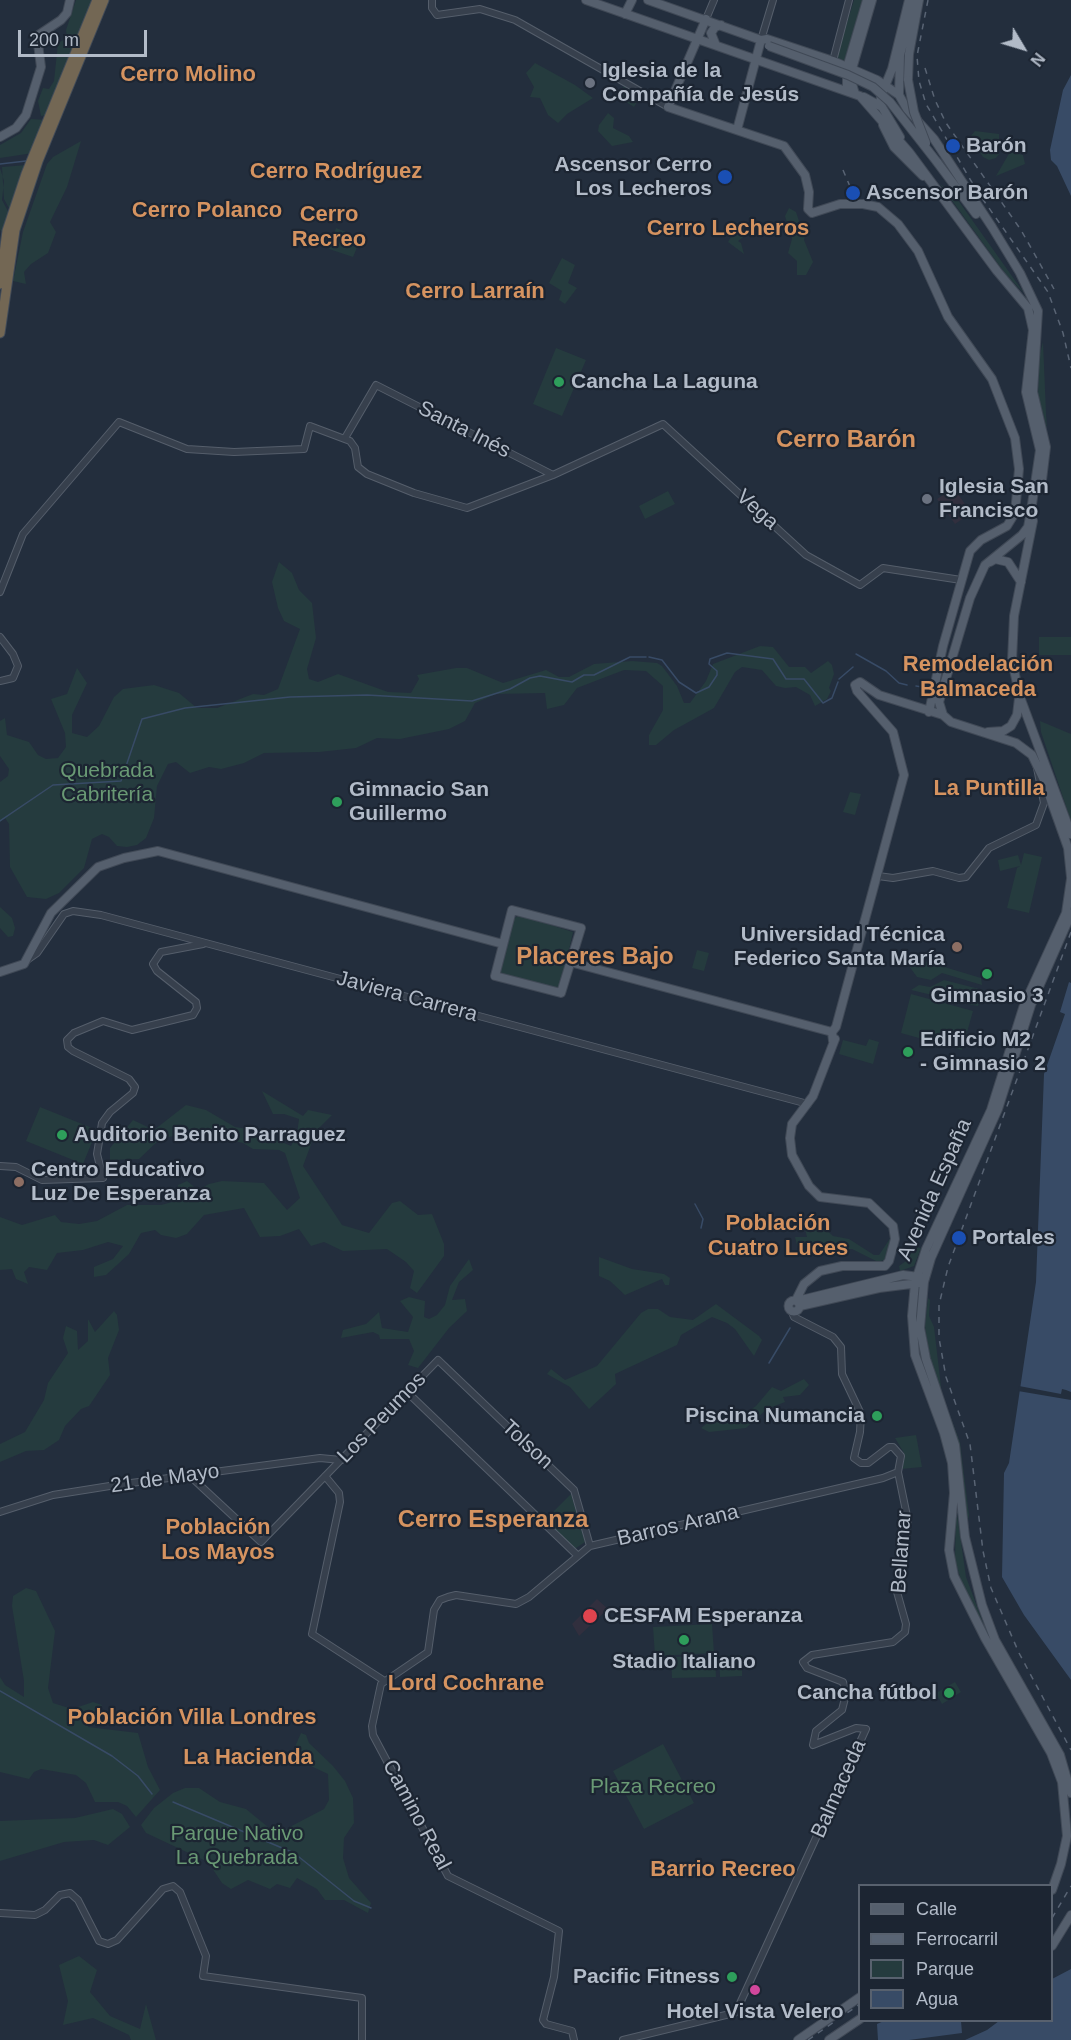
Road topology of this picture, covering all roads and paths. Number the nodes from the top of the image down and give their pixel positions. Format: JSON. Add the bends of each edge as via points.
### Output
{"nodes":[{"id":1,"x":70,"y":0,"type":"edge"},
{"id":2,"x":97,"y":0,"type":"edge"},
{"id":3,"x":104,"y":0,"type":"edge"},
{"id":4,"x":586,"y":0,"type":"edge"},
{"id":5,"x":632,"y":0,"type":"edge"},
{"id":6,"x":648,"y":0,"type":"edge"},
{"id":7,"x":714,"y":0,"type":"edge"},
{"id":8,"x":773,"y":0,"type":"edge"},
{"id":9,"x":849,"y":0,"type":"edge"},
{"id":10,"x":867,"y":0,"type":"edge"},
{"id":11,"x":872,"y":0,"type":"edge"},
{"id":12,"x":909,"y":0,"type":"edge"},
{"id":13,"x":917,"y":0,"type":"edge"},
{"id":14,"x":432,"y":2,"type":"edge"},
{"id":15,"x":625,"y":14,"type":"junction"},
{"id":16,"x":706,"y":19,"type":"junction"},
{"id":17,"x":721,"y":25,"type":"junction"},
{"id":18,"x":699,"y":38,"type":"junction"},
{"id":19,"x":761,"y":40,"type":"junction"},
{"id":20,"x":715,"y":43,"type":"junction"},
{"id":21,"x":755,"y":58,"type":"junction"},
{"id":22,"x":833,"y":61,"type":"junction"},
{"id":23,"x":850,"y":69,"type":"junction"},
{"id":24,"x":889,"y":76,"type":"junction"},
{"id":25,"x":877,"y":80,"type":"junction"},
{"id":26,"x":885,"y":84,"type":"junction"},
{"id":27,"x":854,"y":93,"type":"junction"},
{"id":28,"x":901,"y":98,"type":"junction"},
{"id":29,"x":668,"y":107,"type":"junction"},
{"id":30,"x":879,"y":107,"type":"junction"},
{"id":31,"x":879,"y":118,"type":"junction"},
{"id":32,"x":737,"y":130,"type":"junction"},
{"id":33,"x":0,"y":137,"type":"edge"},
{"id":34,"x":909,"y":152,"type":"junction"},
{"id":35,"x":937,"y":162,"type":"junction"},
{"id":36,"x":934,"y":184,"type":"junction"},
{"id":37,"x":0,"y":284,"type":"edge"},
{"id":38,"x":1039,"y":318,"type":"junction"},
{"id":39,"x":0,"y":333,"type":"edge"},
{"id":40,"x":345,"y":438,"type":"junction"},
{"id":41,"x":553,"y":475,"type":"junction"},
{"id":42,"x":985,"y":565,"type":"junction"},
{"id":43,"x":961,"y":580,"type":"junction"},
{"id":44,"x":1021,"y":582,"type":"junction"},
{"id":45,"x":0,"y":592,"type":"edge"},
{"id":46,"x":0,"y":637,"type":"edge"},
{"id":47,"x":0,"y":681,"type":"edge"},
{"id":48,"x":1020,"y":697,"type":"junction"},
{"id":49,"x":929,"y":712,"type":"junction"},
{"id":50,"x":943,"y":715,"type":"junction"},
{"id":51,"x":983,"y":732,"type":"junction"},
{"id":52,"x":1036,"y":761,"type":"junction"},
{"id":53,"x":1071,"y":834,"type":"edge"},
{"id":54,"x":878,"y":876,"type":"junction"},
{"id":55,"x":1071,"y":878,"type":"edge"},
{"id":56,"x":1071,"y":914,"type":"edge"},
{"id":57,"x":48,"y":936,"type":"junction"},
{"id":58,"x":38,"y":938,"type":"junction"},
{"id":59,"x":207,"y":943,"type":"junction"},
{"id":60,"x":503,"y":944,"type":"junction"},
{"id":61,"x":27,"y":960,"type":"junction"},
{"id":62,"x":570,"y":962,"type":"junction"},
{"id":63,"x":0,"y":972,"type":"edge"},
{"id":64,"x":834,"y":1030,"type":"junction"},
{"id":65,"x":808,"y":1104,"type":"junction"},
{"id":66,"x":0,"y":1166,"type":"edge"},
{"id":67,"x":916,"y":1279,"type":"junction"},
{"id":68,"x":924,"y":1282,"type":"junction"},
{"id":69,"x":804,"y":1284,"type":"junction"},
{"id":70,"x":811,"y":1297,"type":"junction"},
{"id":71,"x":794,"y":1307,"type":"junction"},
{"id":72,"x":438,"y":1360,"type":"joint"},
{"id":73,"x":407,"y":1392,"type":"junction"},
{"id":74,"x":331,"y":1459,"type":"junction"},
{"id":75,"x":340,"y":1461,"type":"junction"},
{"id":76,"x":335,"y":1466,"type":"junction"},
{"id":77,"x":898,"y":1472,"type":"junction"},
{"id":78,"x":205,"y":1473,"type":"junction"},
{"id":79,"x":190,"y":1476,"type":"junction"},
{"id":80,"x":325,"y":1476,"type":"junction"},
{"id":81,"x":199,"y":1482,"type":"junction"},
{"id":82,"x":0,"y":1512,"type":"edge"},
{"id":83,"x":590,"y":1546,"type":"junction"},
{"id":84,"x":577,"y":1555,"type":"junction"},
{"id":85,"x":383,"y":1680,"type":"junction"},
{"id":86,"x":866,"y":1729,"type":"joint"},
{"id":87,"x":1071,"y":1793,"type":"edge"},
{"id":88,"x":1053,"y":1887,"type":"edge"},
{"id":89,"x":0,"y":1912,"type":"edge"},
{"id":90,"x":1071,"y":1915,"type":"edge"},
{"id":91,"x":1053,"y":1944,"type":"edge"},
{"id":92,"x":858,"y":1998,"type":"edge"},
{"id":93,"x":858,"y":2020,"type":"edge"},
{"id":94,"x":362,"y":2040,"type":"edge"},
{"id":95,"x":574,"y":2040,"type":"edge"},
{"id":96,"x":623,"y":2040,"type":"edge"},
{"id":97,"x":798,"y":2040,"type":"edge"},
{"id":98,"x":829,"y":2040,"type":"edge"}],
"edges":[{"from":1,"to":33,"type":"main road","via":[[61,20],[36,36],[41,67],[26,115],[16,129]]},
{"from":2,"to":37,"type":"highway","via":[[26,174],[8,231]]},
{"from":3,"to":39,"type":"highway","via":[[15,230]]},
{"from":4,"to":15,"type":"main road"},
{"from":5,"to":15,"type":"main road"},
{"from":6,"to":16,"type":"main road"},
{"from":7,"to":16,"type":"street"},
{"from":8,"to":19,"type":"street"},
{"from":9,"to":22,"type":"street"},
{"from":10,"to":23,"type":"main road"},
{"from":11,"to":23,"type":"main road"},
{"from":12,"to":24,"type":"main road"},
{"from":13,"to":28,"type":"main road","via":[[900,56]]},
{"from":13,"to":35,"type":"main road","bridge":true,"via":[[909,54],[909,87],[918,124]]},
{"from":14,"to":29,"type":"street","via":[[437,15],[480,9],[515,20]]},
{"from":15,"to":18,"type":"main road"},
{"from":16,"to":17,"type":"main road"},
{"from":16,"to":18,"type":"main road"},
{"from":17,"to":19,"type":"main road"},
{"from":17,"to":20,"type":"main road","via":[[711,33]]},
{"from":18,"to":20,"type":"main road"},
{"from":18,"to":29,"type":"main road"},
{"from":19,"to":21,"type":"main road"},
{"from":19,"to":22,"type":"main road"},
{"from":19,"to":35,"type":"main road","bridge":true,"via":[[873,87],[890,102]]},
{"from":20,"to":21,"type":"main road"},
{"from":21,"to":27,"type":"main road"},
{"from":21,"to":32,"type":"main road"},
{"from":22,"to":23,"type":"main road"},
{"from":23,"to":25,"type":"main road"},
{"from":23,"to":27,"type":"main road"},
{"from":24,"to":25,"type":"main road"},
{"from":24,"to":26,"type":"main road"},
{"from":25,"to":26,"type":"main road"},
{"from":26,"to":28,"type":"main road"},
{"from":26,"to":30,"type":"main road"},
{"from":27,"to":30,"type":"main road"},
{"from":28,"to":30,"type":"main road","via":[[901,106],[895,111]]},
{"from":28,"to":38,"type":"main road","via":[[934,139],[1020,273]]},
{"from":29,"to":32,"type":"main road"},
{"from":30,"to":31,"type":"main road"},
{"from":30,"to":34,"type":"main road"},
{"from":31,"to":34,"type":"main road"},
{"from":31,"to":36,"type":"main road","via":[[894,147]]},
{"from":32,"to":43,"type":"main road","via":[[778,143],[789,151],[808,183],[808,208],[812,213],[840,204],[863,204],[878,207],[898,224],[922,259],[948,317],[998,392],[1019,456],[1015,513],[1007,526],[970,551]]},
{"from":34,"to":36,"type":"main road"},
{"from":35,"to":38,"type":"main road","via":[[987,228]]},
{"from":36,"to":42,"type":"main road","via":[[1023,301],[1032,321],[1026,392],[1040,450],[1033,503],[1022,535]]},
{"from":38,"to":44,"type":"main road","via":[[1033,392],[1046,458]]},
{"from":40,"to":41,"type":"street","via":[[354,444],[360,470],[414,493],[467,508]]},
{"from":40,"to":41,"type":"street","name":"Santa Inés","via":[[376,385]]},
{"from":40,"to":45,"type":"street","via":[[310,426],[304,449],[187,449],[119,422],[23,534]]},
{"from":41,"to":43,"type":"street","name":"Vega","via":[[663,423],[806,555],[860,585],[883,568]]},
{"from":42,"to":44,"type":"main road","via":[[995,559],[1008,562]]},
{"from":42,"to":50,"type":"main road","via":[[970,598],[939,699]]},
{"from":43,"to":49,"type":"main road"},
{"from":44,"to":48,"type":"main road","via":[[1014,616],[1012,662]]},
{"from":46,"to":47,"type":"street","via":[[18,666],[13,678]]},
{"from":48,"to":51,"type":"main road","via":[[1011,726],[1003,731]]},
{"from":48,"to":53,"type":"main road"},
{"from":49,"to":50,"type":"main road","name":"Avenida España"},
{"from":49,"to":54,"type":"main road","name":"Avenida España","via":[[879,695],[863,683],[855,685],[895,737],[904,769]]},
{"from":50,"to":51,"type":"main road","name":"Avenida España","via":[[951,722]]},
{"from":51,"to":52,"type":"main road","name":"Avenida España","via":[[1016,743]]},
{"from":52,"to":54,"type":"street","via":[[1043,808],[1032,829],[989,848],[963,879],[933,871],[893,878]]},
{"from":52,"to":55,"type":"main road","name":"Avenida España","via":[[1068,848]]},
{"from":54,"to":64,"type":"main road"},
{"from":55,"to":67,"type":"main road","name":"Avenida España","via":[[1066,913],[1024,1005],[991,1110],[932,1235]]},
{"from":56,"to":68,"type":"main road","name":"Avenida España","via":[[1031,1005],[998,1109],[931,1258]]},
{"from":57,"to":58,"type":"main road"},
{"from":57,"to":59,"type":"street","name":"Javiera Carrera","via":[[64,914],[73,911]]},
{"from":57,"to":61,"type":"street","name":"Javiera Carrera"},
{"from":58,"to":60,"type":"main road","via":[[57,905],[98,867],[158,851]]},
{"from":58,"to":61,"type":"main road"},
{"from":59,"to":65,"type":"street","name":"Javiera Carrera"},
{"from":59,"to":66,"type":"street","via":[[165,950],[153,960],[157,971],[196,1002],[193,1015],[132,1030],[103,1021],[67,1040],[68,1047],[76,1053],[134,1085],[133,1093],[106,1116],[99,1131],[97,1154],[103,1178],[42,1180],[16,1167]]},
{"from":60,"to":62,"type":"main road","via":[[495,976],[561,993]]},
{"from":60,"to":62,"type":"main road","via":[[512,910],[580,928]]},
{"from":61,"to":63,"type":"main road","via":[[19,967]]},
{"from":62,"to":64,"type":"main road"},
{"from":64,"to":65,"type":"main road","via":[[820,1079]]},
{"from":65,"to":69,"type":"main road","via":[[792,1124],[790,1138],[794,1161],[809,1186],[820,1197],[869,1203],[896,1231],[885,1266],[828,1268]]},
{"from":67,"to":68,"type":"main road"},
{"from":67,"to":70,"type":"main road","via":[[891,1278]]},
{"from":67,"to":71,"type":"main road"},
{"from":67,"to":88,"type":"main road","name":"Avenida España","via":[[912,1316],[915,1355],[952,1463],[954,1493],[949,1550],[954,1576],[1051,1753],[1064,1793],[1066,1845]]},
{"from":68,"to":87,"type":"main road","name":"Avenida España","via":[[921,1344],[955,1445],[965,1537],[981,1605],[996,1640],[1060,1755]]},
{"from":69,"to":70,"type":"main road","via":[[803,1293]]},
{"from":69,"to":71,"type":"main road","via":[[793,1294]]},
{"from":70,"to":71,"type":"main road"},
{"from":71,"to":77,"type":"street","via":[[805,1322],[833,1337],[841,1347],[842,1374],[861,1414],[854,1458],[868,1463],[893,1447],[901,1456]]},
{"from":72,"to":73,"type":"street","name":"Los Peumos"},
{"from":72,"to":83,"type":"street","name":"Tolson","via":[[574,1490]]},
{"from":73,"to":75,"type":"street","name":"Los Peumos"},
{"from":73,"to":84,"type":"street"},
{"from":74,"to":75,"type":"street","name":"21 de Mayo"},
{"from":74,"to":76,"type":"street"},
{"from":74,"to":78,"type":"street","name":"21 de Mayo"},
{"from":75,"to":76,"type":"street","name":"Los Peumos"},
{"from":76,"to":80,"type":"street","name":"Los Peumos"},
{"from":77,"to":83,"type":"street","name":"Barros Arana"},
{"from":77,"to":86,"type":"street","name":"Bellamar","via":[[908,1521],[897,1583],[905,1632],[893,1642],[805,1659],[805,1667],[843,1682],[846,1694],[842,1710],[816,1731],[813,1745],[856,1728]]},
{"from":78,"to":79,"type":"street","name":"21 de Mayo"},
{"from":78,"to":81,"type":"street"},
{"from":79,"to":81,"type":"street"},
{"from":79,"to":82,"type":"street","name":"21 de Mayo","via":[[69,1492]]},
{"from":80,"to":81,"type":"street","name":"Los Peumos","via":[[261,1542]]},
{"from":80,"to":85,"type":"street","via":[[339,1493],[340,1502],[312,1634]]},
{"from":83,"to":84,"type":"street","name":"Barros Arana"},
{"from":84,"to":85,"type":"street","name":"Barros Arana","via":[[516,1604],[456,1595],[440,1600],[432,1616],[428,1653]]},
{"from":85,"to":95,"type":"street","name":"Camino Real","via":[[373,1736],[447,1876],[559,1931],[554,1977],[543,2020],[573,2032]]},
{"from":86,"to":96,"type":"street","name":"Balmaceda","via":[[735,2012]]},
{"from":89,"to":94,"type":"street","via":[[35,1914],[60,1895],[70,1893],[77,1898],[99,1941],[108,1944],[122,1935],[163,1889],[173,1886],[180,1892],[206,1956],[203,1976],[362,1998]]},
{"from":90,"to":91,"type":"main road"},
{"from":92,"to":97,"type":"main road"},
{"from":93,"to":98,"type":"main road"}]}
